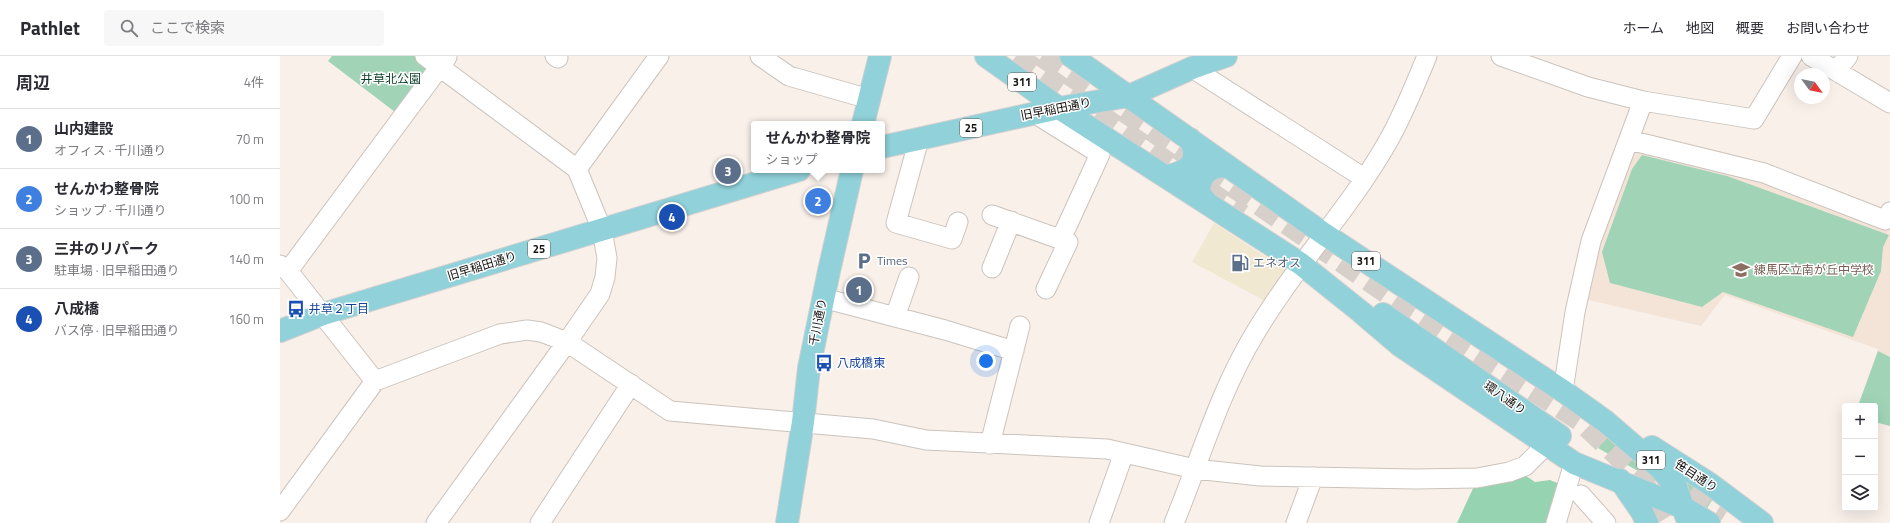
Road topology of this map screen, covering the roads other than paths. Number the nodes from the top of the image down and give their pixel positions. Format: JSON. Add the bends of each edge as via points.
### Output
{"nodes":[{"id":1,"x":659,"y":56,"type":"edge"},
{"id":2,"x":760,"y":56,"type":"edge"},
{"id":3,"x":880,"y":56,"type":"edge"},
{"id":4,"x":986,"y":56,"type":"edge"},
{"id":5,"x":1071,"y":56,"type":"edge"},
{"id":6,"x":1427,"y":56,"type":"edge"},
{"id":7,"x":1501,"y":56,"type":"edge"},
{"id":8,"x":1792,"y":56,"type":"edge"},
{"id":9,"x":1812,"y":56,"type":"edge"},
{"id":10,"x":1848,"y":56,"type":"edge"},
{"id":11,"x":1218,"y":57,"type":"edge"},
{"id":12,"x":437,"y":60,"type":"edge"},
{"id":13,"x":1192,"y":68,"type":"junction"},
{"id":14,"x":1836,"y":71,"type":"junction"},
{"id":15,"x":1129,"y":96,"type":"junction"},
{"id":16,"x":869,"y":99,"type":"junction"},
{"id":17,"x":1643,"y":101,"type":"junction"},
{"id":18,"x":1890,"y":103,"type":"edge"},
{"id":19,"x":1059,"y":108,"type":"junction"},
{"id":20,"x":1034,"y":113,"type":"junction"},
{"id":21,"x":864,"y":121,"type":"edge"},
{"id":22,"x":919,"y":139,"type":"junction"},
{"id":23,"x":1190,"y":139,"type":"junction"},
{"id":24,"x":1629,"y":140,"type":"junction"},
{"id":25,"x":885,"y":146,"type":"edge"},
{"id":26,"x":1229,"y":167,"type":"junction"},
{"id":27,"x":577,"y":169,"type":"junction"},
{"id":28,"x":790,"y":173,"type":"edge"},
{"id":29,"x":851,"y":173,"type":"edge"},
{"id":30,"x":1167,"y":176,"type":"junction"},
{"id":31,"x":1364,"y":178,"type":"junction"},
{"id":32,"x":1206,"y":202,"type":"junction"},
{"id":33,"x":1890,"y":212,"type":"edge"},
{"id":34,"x":992,"y":215,"type":"dead end"},
{"id":35,"x":1011,"y":221,"type":"junction"},
{"id":36,"x":958,"y":222,"type":"dead end"},
{"id":37,"x":602,"y":230,"type":"junction"},
{"id":38,"x":1324,"y":234,"type":"junction"},
{"id":39,"x":1061,"y":239,"type":"junction"},
{"id":40,"x":1301,"y":264,"type":"junction"},
{"id":41,"x":284,"y":268,"type":"edge"},
{"id":42,"x":992,"y":268,"type":"dead end"},
{"id":43,"x":909,"y":277,"type":"dead end"},
{"id":44,"x":1346,"y":288,"type":"dead end"},
{"id":45,"x":1046,"y":289,"type":"dead end"},
{"id":46,"x":823,"y":298,"type":"junction"},
{"id":47,"x":323,"y":314,"type":"junction"},
{"id":48,"x":895,"y":317,"type":"junction"},
{"id":49,"x":1020,"y":326,"type":"dead end"},
{"id":50,"x":280,"y":330,"type":"edge"},
{"id":51,"x":567,"y":342,"type":"junction"},
{"id":52,"x":1014,"y":351,"type":"junction"},
{"id":53,"x":375,"y":381,"type":"junction"},
{"id":54,"x":631,"y":384,"type":"junction"},
{"id":55,"x":1563,"y":391,"type":"junction"},
{"id":56,"x":1605,"y":421,"type":"junction"},
{"id":57,"x":803,"y":422,"type":"junction"},
{"id":58,"x":990,"y":444,"type":"junction"},
{"id":59,"x":1546,"y":445,"type":"junction"},
{"id":60,"x":1124,"y":453,"type":"junction"},
{"id":61,"x":1574,"y":463,"type":"junction"},
{"id":62,"x":1195,"y":469,"type":"junction"},
{"id":63,"x":1313,"y":477,"type":"junction"},
{"id":64,"x":1623,"y":482,"type":"junction"},
{"id":65,"x":1582,"y":495,"type":"dead end"},
{"id":66,"x":280,"y":511,"type":"edge"},
{"id":67,"x":1686,"y":515,"type":"edge"},
{"id":68,"x":1724,"y":520,"type":"edge"},
{"id":69,"x":436,"y":523,"type":"edge"},
{"id":70,"x":540,"y":523,"type":"edge"},
{"id":71,"x":787,"y":523,"type":"edge"},
{"id":72,"x":1099,"y":523,"type":"edge"},
{"id":73,"x":1174,"y":523,"type":"edge"},
{"id":74,"x":1296,"y":523,"type":"edge"},
{"id":75,"x":1556,"y":523,"type":"edge"},
{"id":76,"x":1606,"y":523,"type":"edge"},
{"id":77,"x":1647,"y":523,"type":"edge"},
{"id":78,"x":1762,"y":523,"type":"edge"}],
"edges":[{"from":1,"to":27,"type":"street"},
{"from":2,"to":16,"type":"street","via":[[789,76]]},
{"from":3,"to":16,"type":"main road"},
{"from":4,"to":19,"type":"main road","number":"311"},
{"from":5,"to":15,"type":"main road","number":"311"},
{"from":6,"to":31,"type":"street","via":[[1391,137]]},
{"from":7,"to":17,"type":"street","via":[[1588,87]]},
{"from":8,"to":17,"type":"street","via":[[1754,119]]},
{"from":9,"to":14,"type":"street"},
{"from":10,"to":14,"type":"street"},
{"from":11,"to":13,"type":"main road","name":"旧早稲田通り","number":"25"},
{"from":12,"to":27,"type":"street"},
{"from":12,"to":41,"type":"street"},
{"from":13,"to":15,"type":"main road","name":"旧早稲田通り","number":"25"},
{"from":13,"to":31,"type":"street"},
{"from":14,"to":18,"type":"street"},
{"from":15,"to":19,"type":"main road","name":"旧早稲田通り","number":"25"},
{"from":15,"to":23,"type":"main road","number":"311"},
{"from":16,"to":21,"type":"main road"},
{"from":17,"to":24,"type":"street"},
{"from":19,"to":20,"type":"main road","name":"旧早稲田通り","number":"25"},
{"from":19,"to":30,"type":"main road","number":"311"},
{"from":20,"to":22,"type":"main road","name":"旧早稲田通り","number":"25"},
{"from":20,"to":39,"type":"street","via":[[1100,154]]},
{"from":22,"to":25,"type":"main road","name":"旧早稲田通り","number":"25"},
{"from":22,"to":36,"type":"street","via":[[896,223],[952,239]]},
{"from":23,"to":26,"type":"main road","number":"311"},
{"from":23,"to":30,"type":"main road","via":[[1195,149],[1190,166],[1179,174]]},
{"from":24,"to":33,"type":"street","via":[[1764,172],[1885,220],[1888,219]]},
{"from":24,"to":55,"type":"street","via":[[1591,241],[1575,312]]},
{"from":26,"to":32,"type":"main road","via":[[1221,166],[1206,171],[1199,192]]},
{"from":26,"to":38,"type":"main road","number":"311"},
{"from":27,"to":37,"type":"street"},
{"from":28,"to":37,"type":"main road","name":"旧早稲田通り","number":"25"},
{"from":29,"to":46,"type":"main road","name":"千川通り"},
{"from":30,"to":32,"type":"main road","number":"311"},
{"from":31,"to":38,"type":"street"},
{"from":32,"to":40,"type":"main road","number":"311"},
{"from":34,"to":35,"type":"street"},
{"from":35,"to":39,"type":"street"},
{"from":35,"to":42,"type":"street"},
{"from":37,"to":47,"type":"main road","name":"旧早稲田通り","number":"25"},
{"from":37,"to":51,"type":"street","via":[[607,258],[600,294]]},
{"from":38,"to":40,"type":"street"},
{"from":38,"to":55,"type":"main road","number":"311"},
{"from":39,"to":45,"type":"street","via":[[1068,242]]},
{"from":40,"to":59,"type":"main road","number":"311","via":[[1401,346]]},
{"from":40,"to":62,"type":"street","via":[[1234,369]]},
{"from":41,"to":47,"type":"street"},
{"from":43,"to":48,"type":"street"},
{"from":44,"to":64,"type":"main road","name":"環八通り","via":[[1596,460]]},
{"from":46,"to":48,"type":"street"},
{"from":46,"to":57,"type":"main road","name":"千川通り","via":[[809,368]]},
{"from":47,"to":50,"type":"main road","name":"旧早稲田通り","number":"25"},
{"from":47,"to":53,"type":"street"},
{"from":48,"to":52,"type":"street"},
{"from":49,"to":52,"type":"street"},
{"from":51,"to":53,"type":"street","via":[[541,332],[527,330],[500,334]]},
{"from":51,"to":54,"type":"street"},
{"from":51,"to":69,"type":"street"},
{"from":52,"to":58,"type":"street"},
{"from":53,"to":66,"type":"street"},
{"from":54,"to":57,"type":"street","via":[[670,411]]},
{"from":54,"to":70,"type":"street"},
{"from":55,"to":56,"type":"main road","number":"311"},
{"from":56,"to":67,"type":"main road","number":"311","via":[[1661,469],[1676,487]]},
{"from":56,"to":78,"type":"main road","name":"笹目通り","via":[[1710,484]]},
{"from":57,"to":58,"type":"street","via":[[873,429],[926,440]]},
{"from":57,"to":71,"type":"main road","name":"千川通り"},
{"from":58,"to":60,"type":"street","via":[[1107,449]]},
{"from":59,"to":61,"type":"main road","number":"311"},
{"from":59,"to":63,"type":"street","via":[[1526,466],[1510,472],[1477,478]]},
{"from":60,"to":62,"type":"street"},
{"from":60,"to":72,"type":"street"},
{"from":61,"to":64,"type":"main road","number":"311"},
{"from":61,"to":75,"type":"street"},
{"from":62,"to":63,"type":"street","via":[[1260,476]]},
{"from":62,"to":73,"type":"street"},
{"from":63,"to":74,"type":"street"},
{"from":64,"to":67,"type":"main road"},
{"from":64,"to":77,"type":"main road","name":"環八通り"},
{"from":65,"to":76,"type":"street"},
{"from":67,"to":68,"type":"main road"}]}
